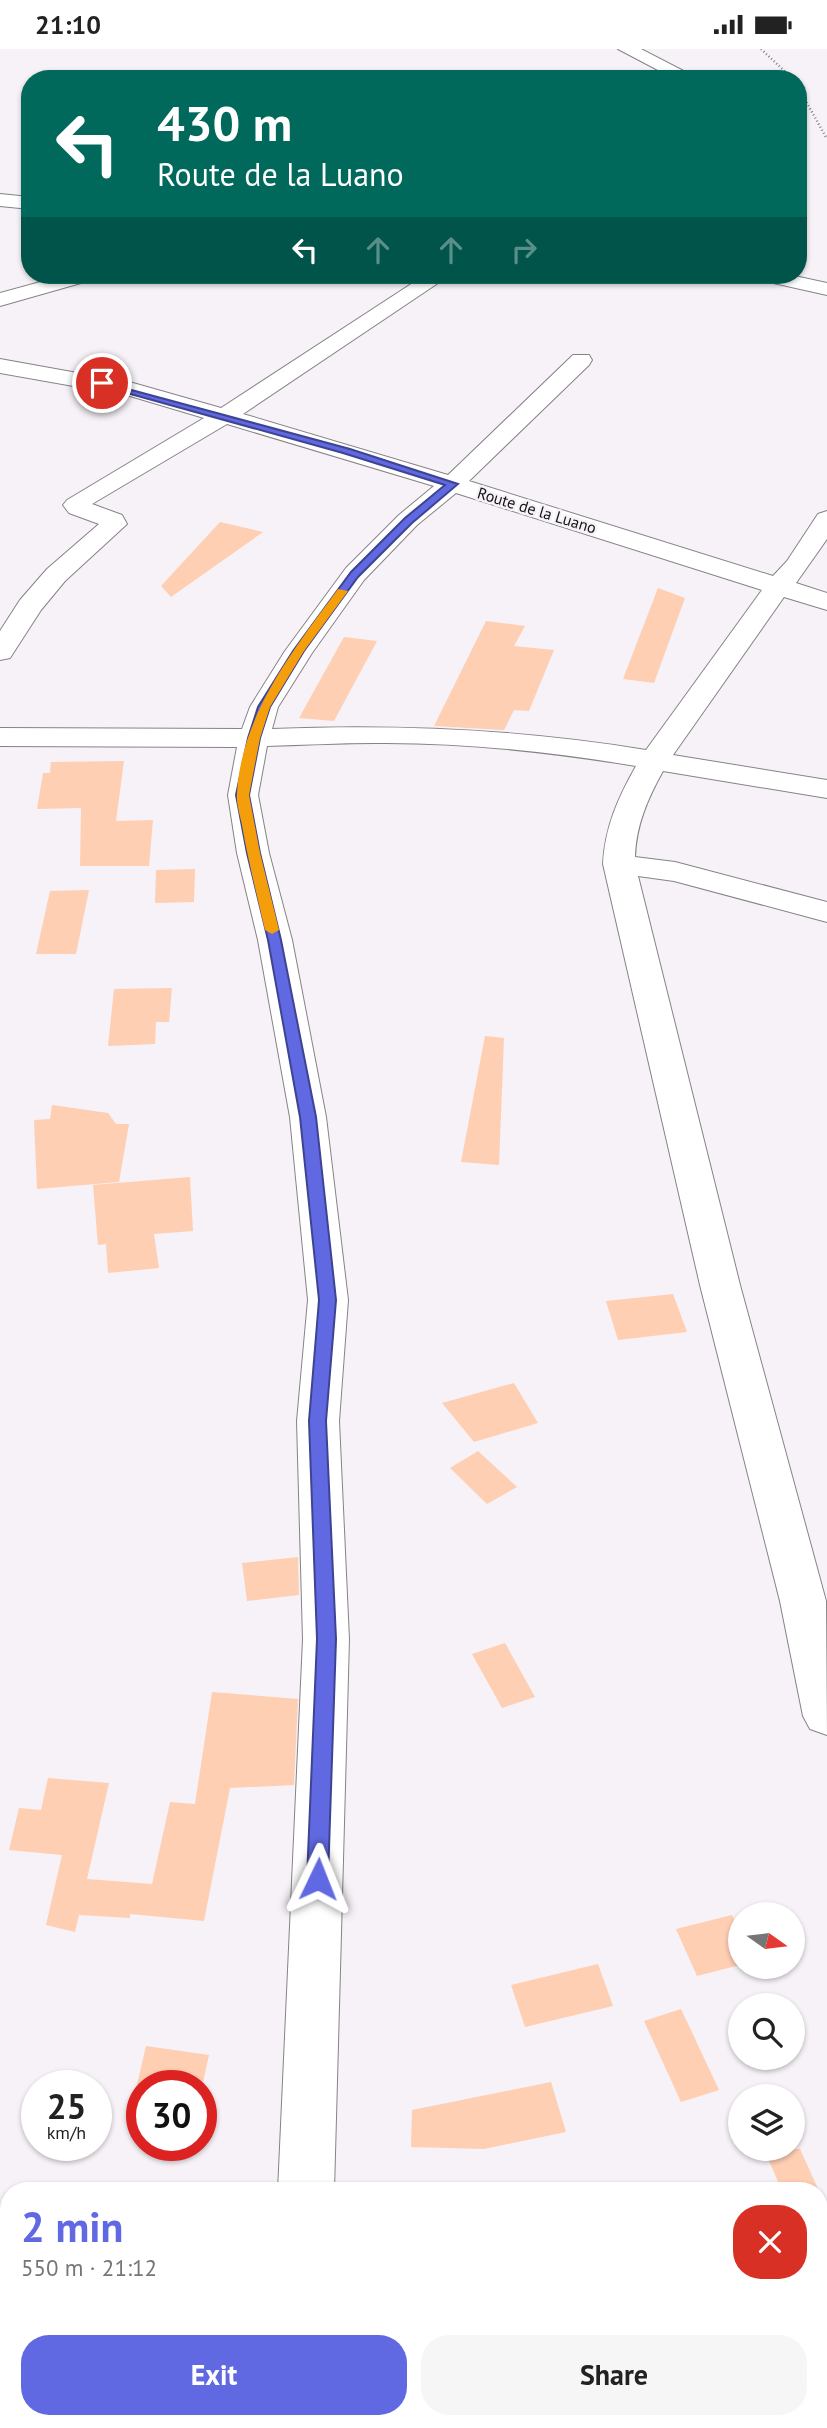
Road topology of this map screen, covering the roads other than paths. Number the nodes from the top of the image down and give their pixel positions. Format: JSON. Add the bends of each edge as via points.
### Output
{"nodes":[{"id":1,"x":627,"y":49,"type":"edge"},
{"id":2,"x":671,"y":70,"type":"edge"},
{"id":3,"x":0,"y":200,"type":"edge"},
{"id":4,"x":21,"y":202,"type":"edge"},
{"id":5,"x":56,"y":284,"type":"edge"},
{"id":6,"x":425,"y":284,"type":"edge"},
{"id":7,"x":804,"y":284,"type":"edge"},
{"id":8,"x":827,"y":289,"type":"edge"},
{"id":9,"x":0,"y":300,"type":"edge"},
{"id":10,"x":581,"y":360,"type":"dead end"},
{"id":11,"x":0,"y":366,"type":"edge"},
{"id":12,"x":223,"y":416,"type":"junction"},
{"id":13,"x":452,"y":484,"type":"junction"},
{"id":14,"x":827,"y":519,"type":"edge"},
{"id":15,"x":779,"y":586,"type":"junction"},
{"id":16,"x":827,"y":602,"type":"edge"},
{"id":17,"x":0,"y":652,"type":"edge"},
{"id":18,"x":0,"y":737,"type":"edge"},
{"id":19,"x":254,"y":738,"type":"junction"},
{"id":20,"x":655,"y":759,"type":"junction"},
{"id":21,"x":827,"y":789,"type":"edge"},
{"id":22,"x":619,"y":864,"type":"junction"},
{"id":23,"x":827,"y":912,"type":"edge"},
{"id":24,"x":827,"y":1716,"type":"edge"},
{"id":25,"x":306,"y":2182,"type":"edge"}],
"edges":[{"from":1,"to":2,"type":"street"},
{"from":3,"to":4,"type":"street"},
{"from":5,"to":9,"type":"street"},
{"from":6,"to":12,"type":"street"},
{"from":7,"to":8,"type":"street"},
{"from":10,"to":13,"type":"street"},
{"from":11,"to":12,"type":"street","name":"Route de la Luano","via":[[133,390]]},
{"from":12,"to":13,"type":"street","name":"Route de la Luano"},
{"from":12,"to":17,"type":"street","via":[[76,505],[114,524],[57,575]]},
{"from":13,"to":15,"type":"street","name":"Route de la Luano"},
{"from":13,"to":19,"type":"street","via":[[408,520],[355,574],[264,707]]},
{"from":14,"to":15,"type":"street"},
{"from":15,"to":16,"type":"street","name":"Route de la Luano"},
{"from":15,"to":20,"type":"street"},
{"from":18,"to":19,"type":"street"},
{"from":19,"to":20,"type":"street","via":[[427,736]]},
{"from":19,"to":25,"type":"street","via":[[243,795],[308,1117],[328,1300],[318,1421],[326,1639]]},
{"from":20,"to":21,"type":"street"},
{"from":20,"to":22,"type":"street","via":[[632,800],[620,839]]},
{"from":22,"to":23,"type":"street","via":[[675,872]]},
{"from":22,"to":24,"type":"street","via":[[720,1285],[803,1601]]}]}
